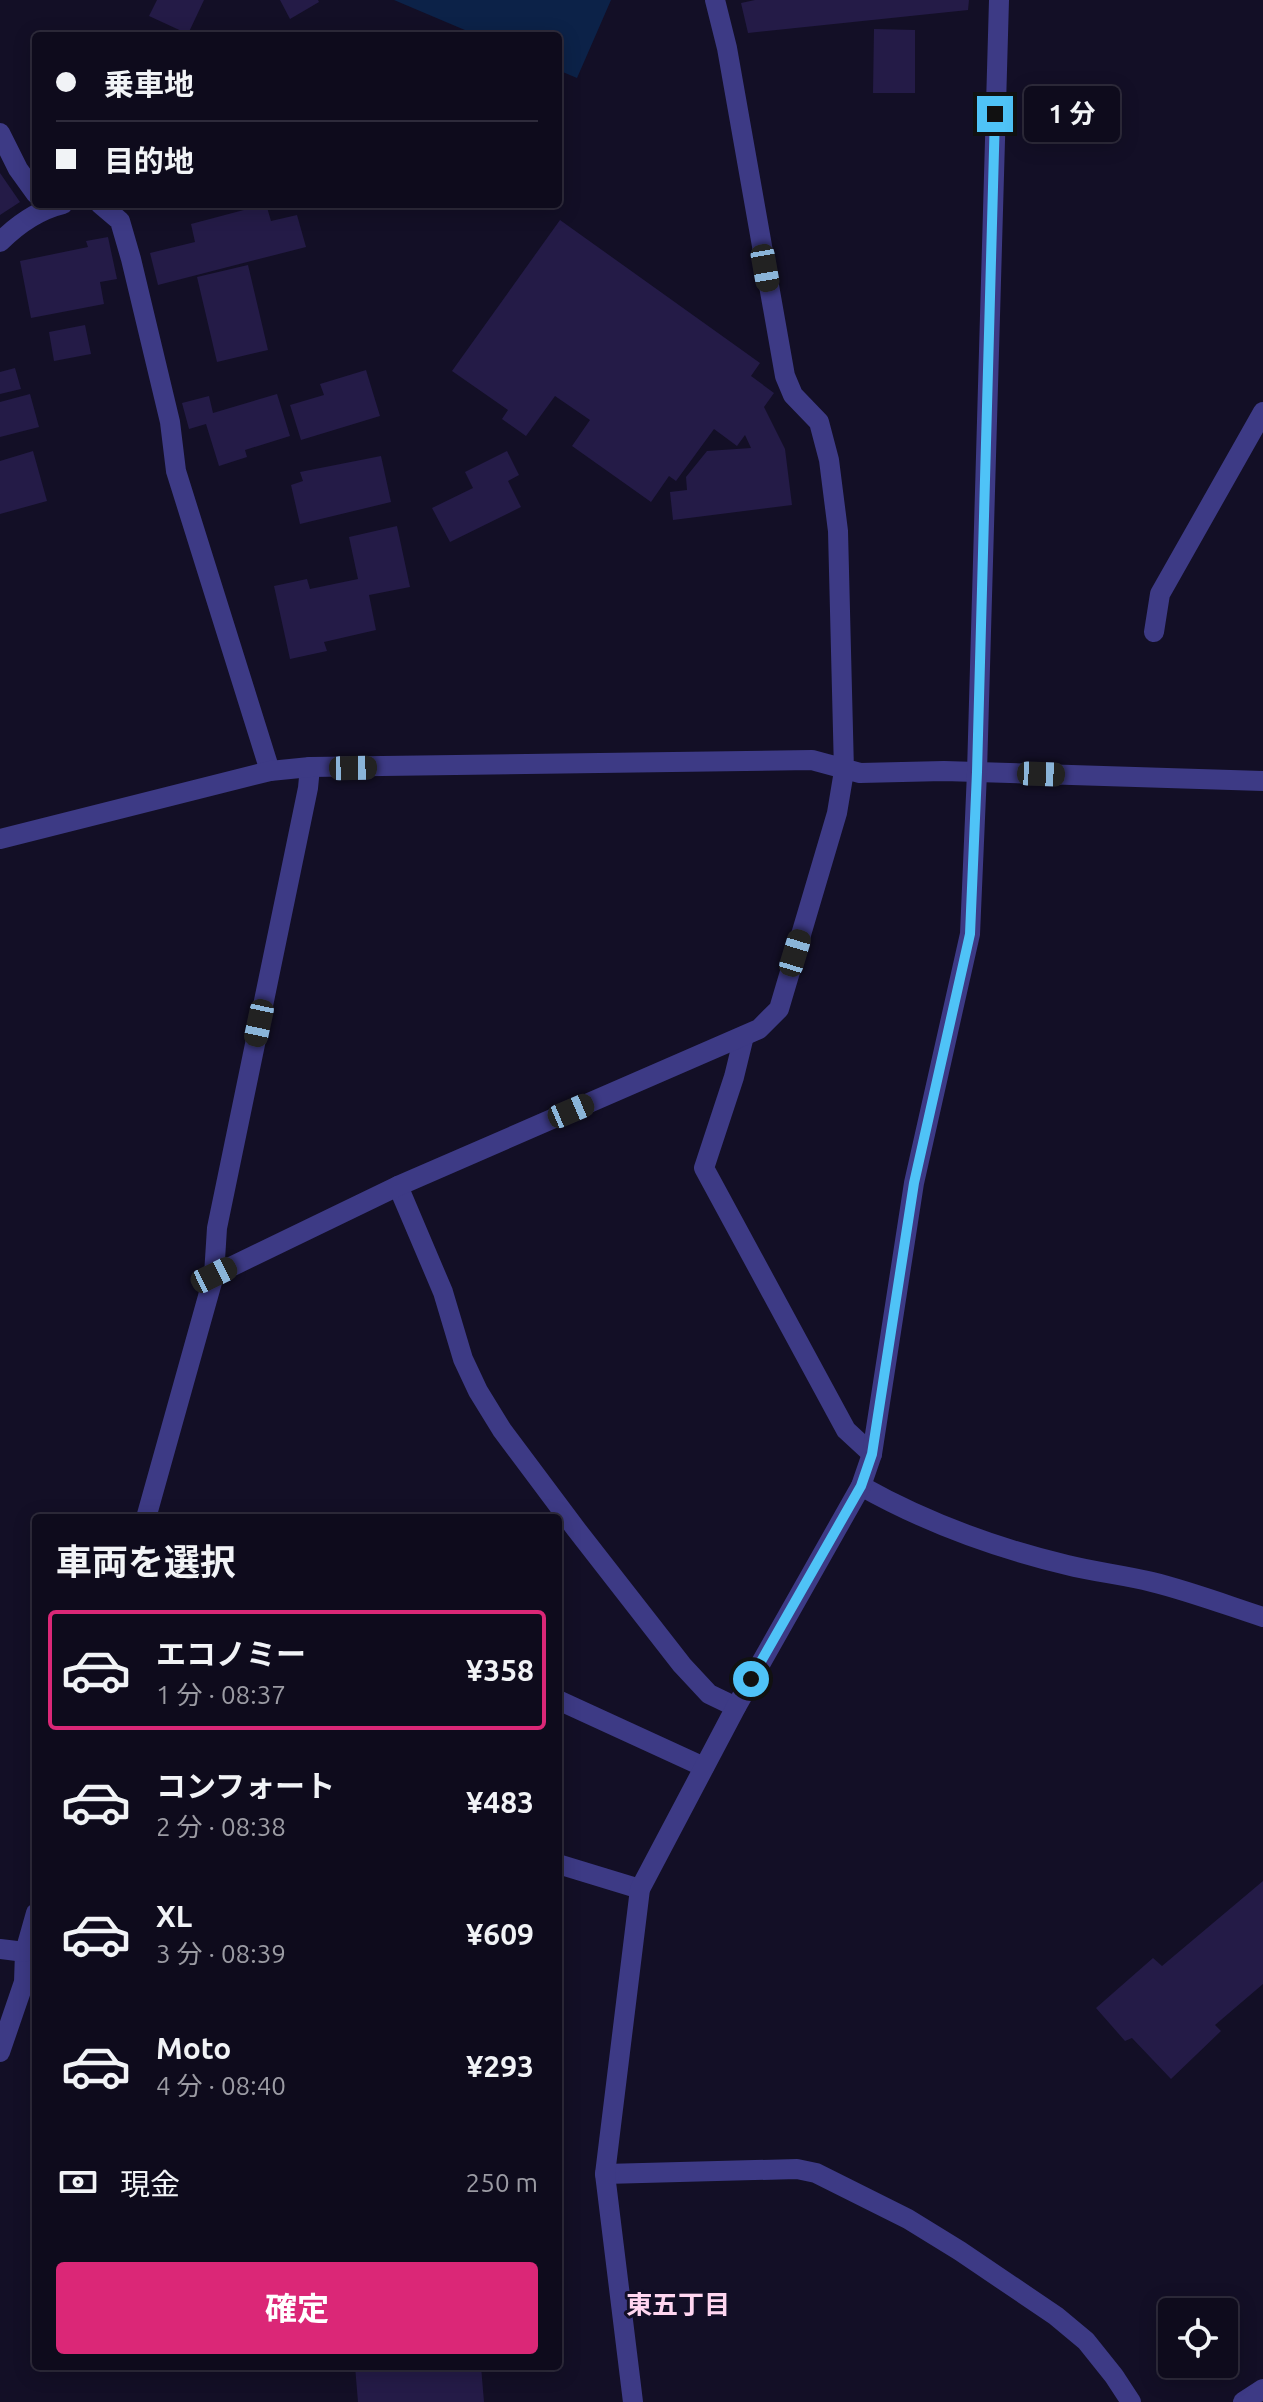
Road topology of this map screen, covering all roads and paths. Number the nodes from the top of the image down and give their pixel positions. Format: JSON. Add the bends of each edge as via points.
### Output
{"nodes":[{"id":1,"x":715,"y":0,"type":"edge"},
{"id":2,"x":999,"y":0,"type":"edge"},
{"id":3,"x":0,"y":133,"type":"edge"},
{"id":4,"x":32,"y":184,"type":"edge"},
{"id":5,"x":41,"y":208,"type":"edge"},
{"id":6,"x":105,"y":208,"type":"edge"},
{"id":7,"x":0,"y":242,"type":"edge"},
{"id":8,"x":1263,"y":412,"type":"edge"},
{"id":9,"x":1154,"y":632,"type":"dead end"},
{"id":10,"x":310,"y":767,"type":"junction"},
{"id":11,"x":270,"y":771,"type":"junction"},
{"id":12,"x":844,"y":771,"type":"junction"},
{"id":13,"x":977,"y":772,"type":"junction"},
{"id":14,"x":1263,"y":781,"type":"edge"},
{"id":15,"x":0,"y":839,"type":"edge"},
{"id":16,"x":744,"y":1036,"type":"junction"},
{"id":17,"x":398,"y":1186,"type":"junction"},
{"id":18,"x":214,"y":1275,"type":"junction"},
{"id":19,"x":872,"y":1454,"type":"junction"},
{"id":20,"x":861,"y":1486,"type":"junction"},
{"id":21,"x":152,"y":1514,"type":"edge"},
{"id":22,"x":1263,"y":1617,"type":"edge"},
{"id":23,"x":562,"y":1702,"type":"edge"},
{"id":24,"x":736,"y":1707,"type":"junction"},
{"id":25,"x":704,"y":1767,"type":"junction"},
{"id":26,"x":562,"y":1865,"type":"edge"},
{"id":27,"x":640,"y":1889,"type":"junction"},
{"id":28,"x":32,"y":1927,"type":"edge"},
{"id":29,"x":0,"y":1949,"type":"edge"},
{"id":30,"x":25,"y":1952,"type":"junction"},
{"id":31,"x":0,"y":2052,"type":"edge"},
{"id":32,"x":605,"y":2174,"type":"junction"},
{"id":33,"x":1263,"y":2389,"type":"edge"},
{"id":34,"x":633,"y":2402,"type":"edge"},
{"id":35,"x":1131,"y":2402,"type":"edge"},
{"id":36,"x":1243,"y":2402,"type":"edge"}],
"edges":[{"from":1,"to":12,"type":"street","via":[[785,376],[793,395],[819,422],[829,460],[838,531]]},
{"from":2,"to":13,"type":"street"},
{"from":3,"to":4,"type":"street"},
{"from":5,"to":7,"type":"street"},
{"from":6,"to":11,"type":"street","via":[[120,221],[170,422],[176,471]]},
{"from":8,"to":9,"type":"street","via":[[1160,594]]},
{"from":10,"to":11,"type":"street"},
{"from":10,"to":12,"type":"street","via":[[812,760]]},
{"from":10,"to":18,"type":"street","via":[[217,1228]]},
{"from":11,"to":15,"type":"street"},
{"from":12,"to":13,"type":"street"},
{"from":12,"to":16,"type":"street","via":[[837,813],[779,1009]]},
{"from":13,"to":14,"type":"street"},
{"from":13,"to":19,"type":"street","via":[[967,955],[914,1183]]},
{"from":16,"to":17,"type":"street"},
{"from":16,"to":19,"type":"street","via":[[704,1168],[846,1430]]},
{"from":17,"to":18,"type":"street"},
{"from":17,"to":24,"type":"street","via":[[443,1292],[463,1359],[502,1430],[682,1665],[709,1694]]},
{"from":18,"to":21,"type":"street"},
{"from":19,"to":20,"type":"street"},
{"from":20,"to":22,"type":"street","via":[[918,1515],[1005,1547],[1151,1582]]},
{"from":20,"to":24,"type":"street"},
{"from":23,"to":25,"type":"street"},
{"from":24,"to":25,"type":"street"},
{"from":25,"to":27,"type":"street"},
{"from":26,"to":27,"type":"street"},
{"from":27,"to":32,"type":"street"},
{"from":28,"to":30,"type":"street"},
{"from":29,"to":30,"type":"street"},
{"from":30,"to":31,"type":"street","via":[[24,1982]]},
{"from":32,"to":34,"type":"street"},
{"from":32,"to":35,"type":"street","via":[[797,2169],[816,2173],[908,2219],[1056,2316],[1086,2341]]},
{"from":33,"to":36,"type":"street"}]}
